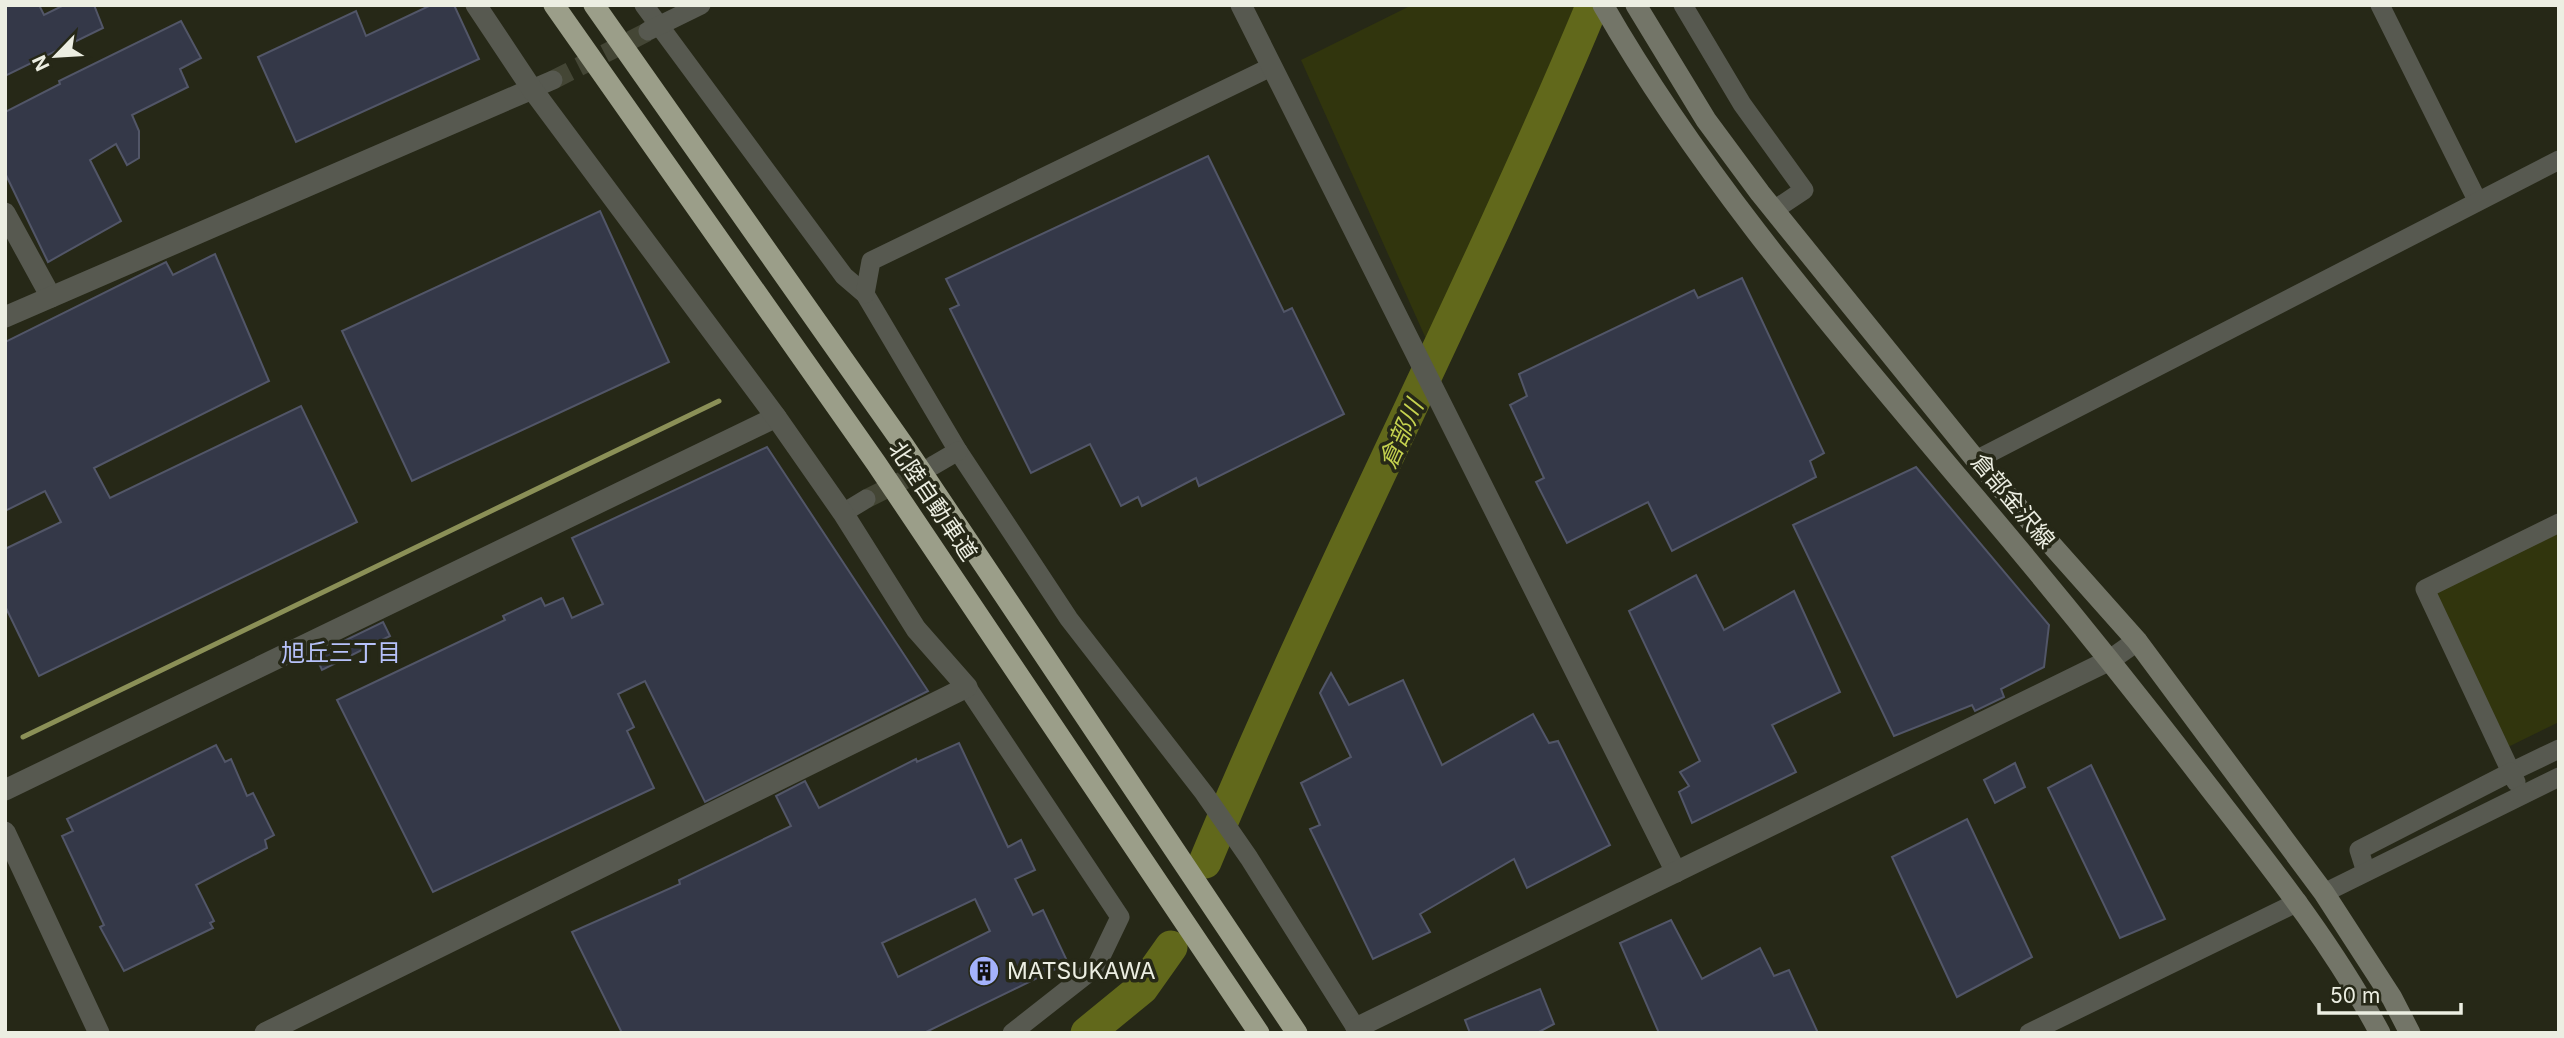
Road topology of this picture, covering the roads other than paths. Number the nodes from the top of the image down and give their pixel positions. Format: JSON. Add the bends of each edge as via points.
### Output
{"nodes":[{"id":1,"x":476,"y":5,"type":"edge"},
{"id":2,"x":554,"y":5,"type":"edge"},
{"id":3,"x":594,"y":5,"type":"edge"},
{"id":4,"x":644,"y":5,"type":"edge"},
{"id":5,"x":701,"y":5,"type":"edge"},
{"id":6,"x":1241,"y":5,"type":"edge"},
{"id":7,"x":1603,"y":5,"type":"edge"},
{"id":8,"x":1683,"y":5,"type":"edge"},
{"id":9,"x":2380,"y":5,"type":"edge"},
{"id":10,"x":1639,"y":11,"type":"edge"},
{"id":11,"x":653,"y":29,"type":"junction"},
{"id":12,"x":1271,"y":67,"type":"junction"},
{"id":13,"x":554,"y":79,"type":"tunnel mouth"},
{"id":14,"x":532,"y":89,"type":"junction"},
{"id":15,"x":2559,"y":160,"type":"edge"},
{"id":16,"x":2477,"y":200,"type":"junction"},
{"id":17,"x":1774,"y":210,"type":"junction"},
{"id":18,"x":5,"y":213,"type":"edge"},
{"id":19,"x":865,"y":294,"type":"junction"},
{"id":20,"x":51,"y":297,"type":"junction"},
{"id":21,"x":5,"y":317,"type":"edge"},
{"id":22,"x":776,"y":417,"type":"junction"},
{"id":23,"x":958,"y":451,"type":"junction"},
{"id":24,"x":1976,"y":460,"type":"junction"},
{"id":25,"x":934,"y":465,"type":"tunnel mouth"},
{"id":26,"x":866,"y":499,"type":"tunnel mouth"},
{"id":27,"x":842,"y":513,"type":"junction"},
{"id":28,"x":2559,"y":523,"type":"edge"},
{"id":29,"x":2137,"y":641,"type":"junction"},
{"id":30,"x":2110,"y":660,"type":"junction"},
{"id":31,"x":967,"y":687,"type":"junction"},
{"id":32,"x":2559,"y":749,"type":"edge"},
{"id":33,"x":2511,"y":772,"type":"junction"},
{"id":34,"x":2559,"y":777,"type":"edge"},
{"id":35,"x":5,"y":790,"type":"edge"},
{"id":36,"x":2522,"y":795,"type":"junction"},
{"id":37,"x":5,"y":832,"type":"edge"},
{"id":38,"x":1676,"y":872,"type":"junction"},
{"id":39,"x":2367,"y":872,"type":"junction"},
{"id":40,"x":2323,"y":893,"type":"junction"},
{"id":41,"x":2298,"y":902,"type":"junction"},
{"id":42,"x":1354,"y":1031,"type":"edge"},
{"id":43,"x":99,"y":1033,"type":"edge"},
{"id":44,"x":265,"y":1033,"type":"edge"},
{"id":45,"x":1012,"y":1033,"type":"edge"},
{"id":46,"x":1259,"y":1033,"type":"edge"},
{"id":47,"x":1297,"y":1033,"type":"edge"},
{"id":48,"x":2029,"y":1033,"type":"edge"},
{"id":49,"x":2380,"y":1033,"type":"edge"},
{"id":50,"x":2410,"y":1033,"type":"edge"}],
"edges":[{"from":1,"to":14,"type":"street"},
{"from":2,"to":46,"type":"highway","name":"北陸自動車道","via":[[876,463]]},
{"from":3,"to":47,"type":"highway","name":"北陸自動車道","via":[[905,447]]},
{"from":4,"to":11,"type":"street"},
{"from":5,"to":11,"type":"street"},
{"from":6,"to":12,"type":"street"},
{"from":7,"to":30,"type":"main road","name":"倉部金沢線","via":[[1685,135],[1842,342]]},
{"from":8,"to":17,"type":"street","via":[[1742,104],[1804,190]]},
{"from":9,"to":16,"type":"street"},
{"from":10,"to":17,"type":"main road","name":"倉部金沢線","via":[[1706,120]]},
{"from":11,"to":19,"type":"street","via":[[844,276]]},
{"from":12,"to":19,"type":"street","via":[[871,261]]},
{"from":12,"to":38,"type":"street"},
{"from":13,"to":14,"type":"street"},
{"from":14,"to":20,"type":"street"},
{"from":14,"to":22,"type":"street"},
{"from":15,"to":16,"type":"street"},
{"from":16,"to":24,"type":"street"},
{"from":17,"to":24,"type":"main road","name":"倉部金沢線"},
{"from":18,"to":20,"type":"street"},
{"from":19,"to":23,"type":"street"},
{"from":20,"to":21,"type":"street"},
{"from":22,"to":27,"type":"street"},
{"from":22,"to":35,"type":"street"},
{"from":23,"to":25,"type":"street"},
{"from":23,"to":42,"type":"street","via":[[1069,620],[1249,858]]},
{"from":24,"to":29,"type":"main road","name":"倉部金沢線"},
{"from":26,"to":27,"type":"street"},
{"from":27,"to":31,"type":"street","via":[[916,629]]},
{"from":28,"to":33,"type":"street","via":[[2425,589]]},
{"from":29,"to":30,"type":"street"},
{"from":29,"to":40,"type":"main road","name":"倉部金沢線"},
{"from":30,"to":38,"type":"street"},
{"from":30,"to":41,"type":"main road","name":"倉部金沢線"},
{"from":31,"to":44,"type":"street"},
{"from":31,"to":45,"type":"street","via":[[1121,917],[1096,967]]},
{"from":32,"to":33,"type":"street"},
{"from":33,"to":36,"type":"street"},
{"from":33,"to":39,"type":"street","via":[[2359,850]]},
{"from":34,"to":36,"type":"street"},
{"from":36,"to":39,"type":"street"},
{"from":37,"to":43,"type":"street"},
{"from":38,"to":42,"type":"street"},
{"from":39,"to":40,"type":"street"},
{"from":40,"to":50,"type":"main road","name":"倉部金沢線"},
{"from":41,"to":48,"type":"street"},
{"from":41,"to":49,"type":"main road","name":"倉部金沢線"}]}
